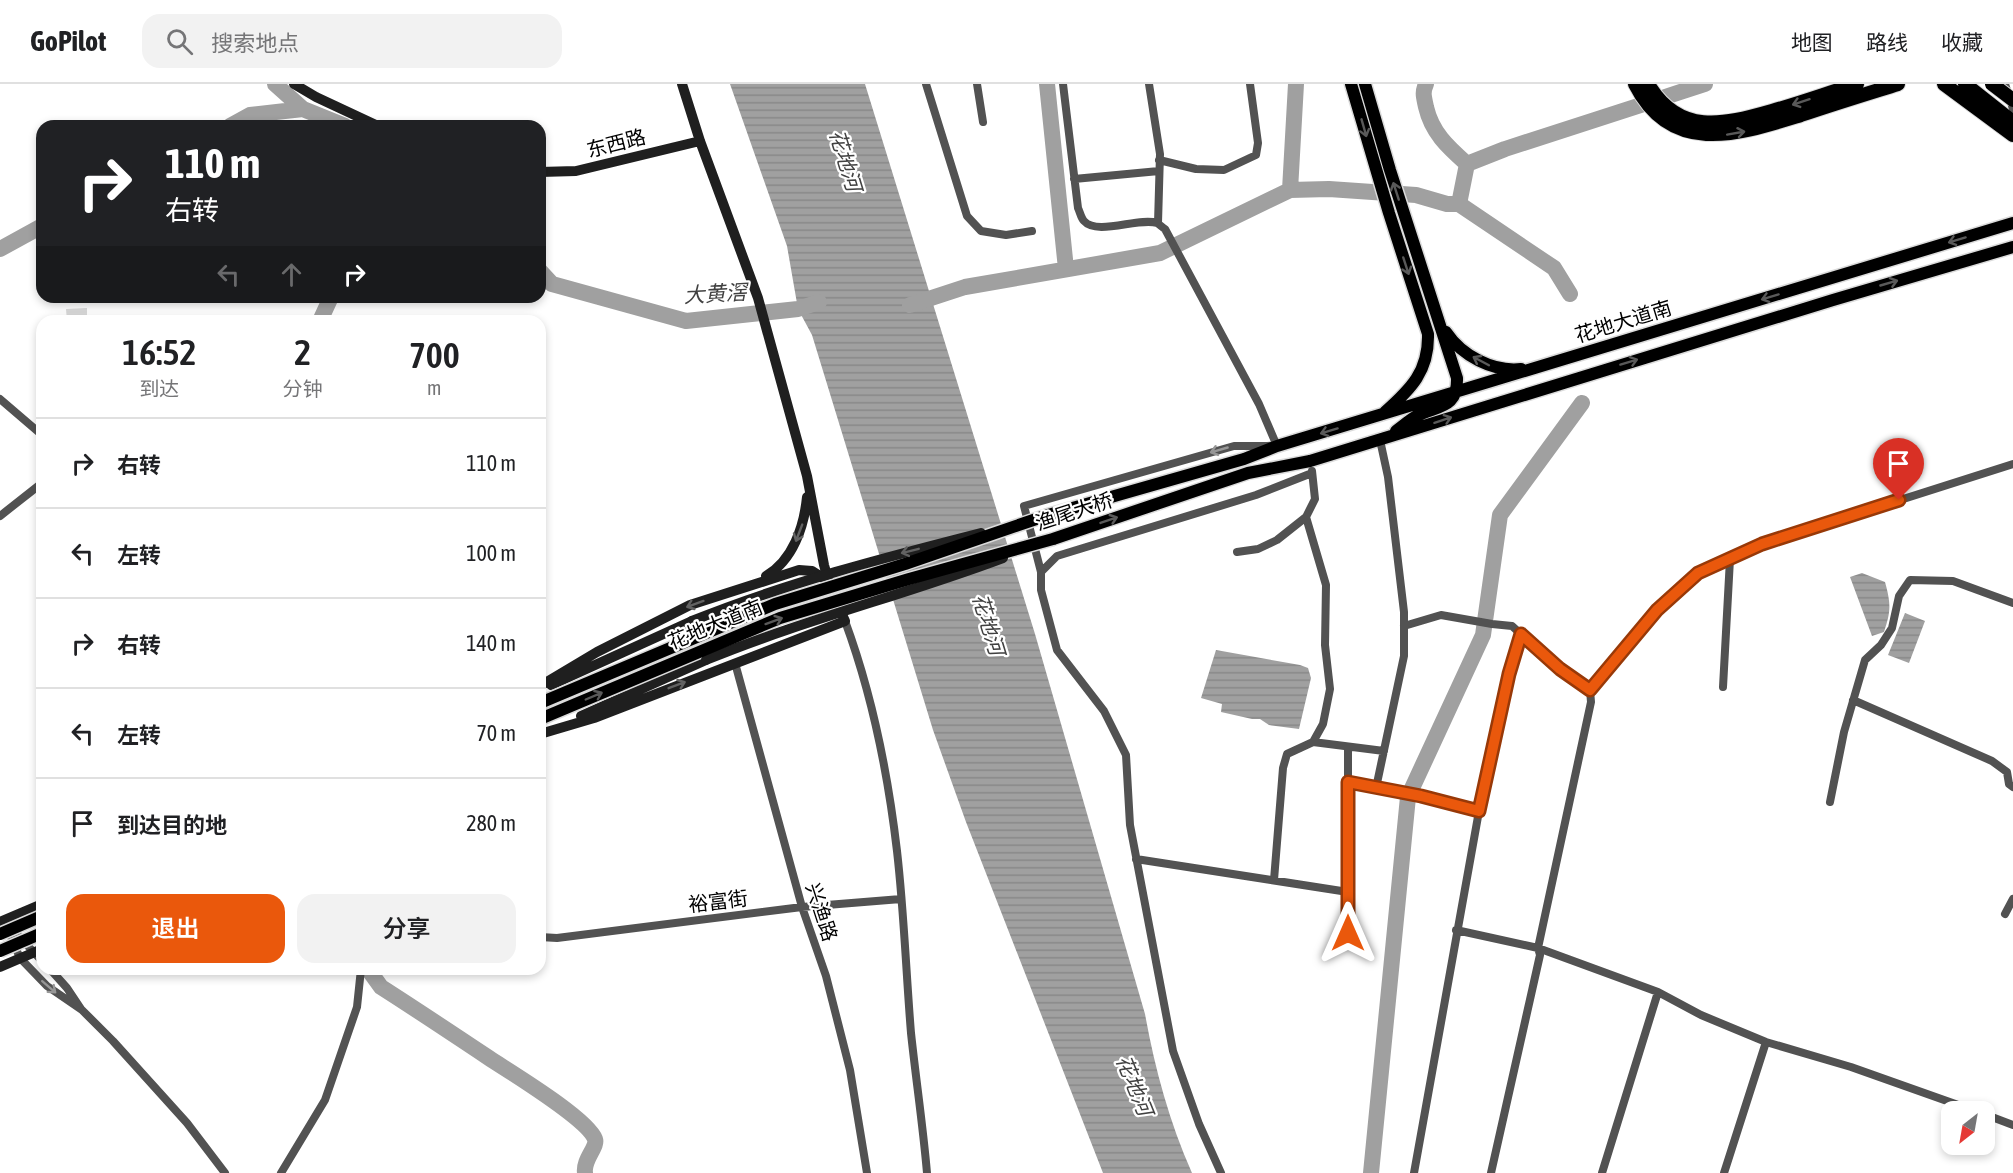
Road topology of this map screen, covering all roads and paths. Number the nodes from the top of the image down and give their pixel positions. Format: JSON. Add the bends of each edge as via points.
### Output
{"nodes":[{"id":1,"x":294,"y":84,"type":"edge"},
{"id":2,"x":682,"y":84,"type":"edge"},
{"id":3,"x":926,"y":84,"type":"edge"},
{"id":4,"x":977,"y":84,"type":"edge"},
{"id":5,"x":1063,"y":84,"type":"edge"},
{"id":6,"x":1149,"y":84,"type":"edge"},
{"id":7,"x":1251,"y":84,"type":"edge"},
{"id":8,"x":1351,"y":84,"type":"edge"},
{"id":9,"x":1365,"y":84,"type":"edge"},
{"id":10,"x":1635,"y":84,"type":"edge"},
{"id":11,"x":1648,"y":84,"type":"edge"},
{"id":12,"x":1857,"y":84,"type":"edge"},
{"id":13,"x":1898,"y":84,"type":"edge"},
{"id":14,"x":1938,"y":84,"type":"edge"},
{"id":15,"x":1944,"y":84,"type":"edge"},
{"id":16,"x":1965,"y":84,"type":"edge"},
{"id":17,"x":1992,"y":84,"type":"edge"},
{"id":18,"x":2005,"y":84,"type":"edge"},
{"id":19,"x":2013,"y":100,"type":"edge"},
{"id":20,"x":2013,"y":109,"type":"edge"},
{"id":21,"x":1984,"y":113,"type":"junction"},
{"id":22,"x":365,"y":120,"type":"edge"},
{"id":23,"x":983,"y":122,"type":"dead end"},
{"id":24,"x":2013,"y":122,"type":"edge"},
{"id":25,"x":2013,"y":135,"type":"edge"},
{"id":26,"x":700,"y":141,"type":"junction"},
{"id":27,"x":1159,"y":160,"type":"junction"},
{"id":28,"x":1159,"y":171,"type":"junction"},
{"id":29,"x":546,"y":172,"type":"edge"},
{"id":30,"x":1383,"y":172,"type":"junction"},
{"id":31,"x":1074,"y":179,"type":"junction"},
{"id":32,"x":1158,"y":223,"type":"junction"},
{"id":33,"x":2013,"y":223,"type":"edge"},
{"id":34,"x":1032,"y":231,"type":"dead end"},
{"id":35,"x":2013,"y":247,"type":"edge"},
{"id":36,"x":1438,"y":316,"type":"junction"},
{"id":37,"x":1537,"y":368,"type":"junction"},
{"id":38,"x":1456,"y":392,"type":"junction"},
{"id":39,"x":0,"y":399,"type":"edge"},
{"id":40,"x":1382,"y":415,"type":"junction"},
{"id":41,"x":36,"y":430,"type":"edge"},
{"id":42,"x":1384,"y":439,"type":"junction"},
{"id":43,"x":1277,"y":446,"type":"junction"},
{"id":44,"x":2013,"y":464,"type":"edge"},
{"id":45,"x":1311,"y":467,"type":"junction"},
{"id":46,"x":1248,"y":473,"type":"joint"},
{"id":47,"x":807,"y":476,"type":"junction"},
{"id":48,"x":36,"y":488,"type":"edge"},
{"id":49,"x":1048,"y":515,"type":"junction"},
{"id":50,"x":0,"y":516,"type":"edge"},
{"id":51,"x":1306,"y":517,"type":"junction"},
{"id":52,"x":1053,"y":539,"type":"junction"},
{"id":53,"x":1237,"y":552,"type":"dead end"},
{"id":54,"x":1730,"y":559,"type":"junction"},
{"id":55,"x":1041,"y":572,"type":"junction"},
{"id":56,"x":909,"y":579,"type":"joint"},
{"id":57,"x":828,"y":582,"type":"junction"},
{"id":58,"x":754,"y":584,"type":"junction"},
{"id":59,"x":2013,"y":603,"type":"edge"},
{"id":60,"x":845,"y":621,"type":"junction"},
{"id":61,"x":1404,"y":626,"type":"junction"},
{"id":62,"x":1521,"y":634,"type":"junction"},
{"id":63,"x":735,"y":663,"type":"junction"},
{"id":64,"x":546,"y":684,"type":"edge"},
{"id":65,"x":546,"y":685,"type":"edge"},
{"id":66,"x":1723,"y":687,"type":"dead end"},
{"id":67,"x":1590,"y":690,"type":"junction"},
{"id":68,"x":546,"y":700,"type":"edge"},
{"id":69,"x":1853,"y":700,"type":"junction"},
{"id":70,"x":546,"y":716,"type":"edge"},
{"id":71,"x":546,"y":732,"type":"edge"},
{"id":72,"x":546,"y":732,"type":"edge"},
{"id":73,"x":1313,"y":742,"type":"junction"},
{"id":74,"x":1348,"y":747,"type":"junction"},
{"id":75,"x":1384,"y":751,"type":"junction"},
{"id":76,"x":1348,"y":782,"type":"junction"},
{"id":77,"x":2013,"y":787,"type":"edge"},
{"id":78,"x":1376,"y":788,"type":"junction"},
{"id":79,"x":1830,"y":802,"type":"dead end"},
{"id":80,"x":1479,"y":811,"type":"junction"},
{"id":81,"x":1136,"y":859,"type":"junction"},
{"id":82,"x":1274,"y":880,"type":"junction"},
{"id":83,"x":1348,"y":892,"type":"junction"},
{"id":84,"x":901,"y":899,"type":"junction"},
{"id":85,"x":2013,"y":899,"type":"edge"},
{"id":86,"x":36,"y":907,"type":"edge"},
{"id":87,"x":802,"y":907,"type":"junction"},
{"id":88,"x":2005,"y":914,"type":"dead end"},
{"id":89,"x":36,"y":919,"type":"edge"},
{"id":90,"x":2,"y":922,"type":"edge"},
{"id":91,"x":1456,"y":930,"type":"junction"},
{"id":92,"x":1348,"y":933,"type":"dead end"},
{"id":93,"x":0,"y":934,"type":"edge"},
{"id":94,"x":36,"y":936,"type":"edge"},
{"id":95,"x":546,"y":937,"type":"edge"},
{"id":96,"x":1538,"y":948,"type":"junction"},
{"id":97,"x":0,"y":951,"type":"edge"},
{"id":98,"x":36,"y":951,"type":"edge"},
{"id":99,"x":36,"y":955,"type":"edge"},
{"id":100,"x":20,"y":958,"type":"junction"},
{"id":101,"x":0,"y":967,"type":"edge"},
{"id":102,"x":36,"y":975,"type":"edge"},
{"id":103,"x":36,"y":975,"type":"edge"},
{"id":104,"x":56,"y":975,"type":"edge"},
{"id":105,"x":360,"y":975,"type":"edge"},
{"id":106,"x":1658,"y":992,"type":"junction"},
{"id":107,"x":82,"y":1010,"type":"junction"},
{"id":108,"x":1766,"y":1042,"type":"junction"},
{"id":109,"x":1947,"y":1101,"type":"edge"},
{"id":110,"x":1995,"y":1118,"type":"edge"},
{"id":111,"x":2013,"y":1125,"type":"edge"},
{"id":112,"x":225,"y":1173,"type":"edge"},
{"id":113,"x":281,"y":1173,"type":"edge"},
{"id":114,"x":867,"y":1173,"type":"edge"},
{"id":115,"x":927,"y":1173,"type":"edge"},
{"id":116,"x":1221,"y":1173,"type":"edge"},
{"id":117,"x":1414,"y":1173,"type":"edge"},
{"id":118,"x":1491,"y":1173,"type":"edge"},
{"id":119,"x":1602,"y":1173,"type":"edge"},
{"id":120,"x":1724,"y":1173,"type":"edge"}],
"edges":[{"from":1,"to":22,"type":"street"},
{"from":2,"to":26,"type":"street"},
{"from":3,"to":34,"type":"street","via":[[967,216],[981,231],[1006,235]]},
{"from":4,"to":23,"type":"street"},
{"from":5,"to":31,"type":"street"},
{"from":6,"to":27,"type":"street"},
{"from":7,"to":27,"type":"street","via":[[1256,155],[1224,170],[1196,169]]},
{"from":8,"to":30,"type":"main road","one_way":true},
{"from":9,"to":30,"type":"main road"},
{"from":10,"to":13,"type":"highway","one_way":true,"via":[[1653,110],[1671,124],[1688,132],[1712,135],[1757,128]]},
{"from":12,"to":11,"type":"highway","one_way":true,"via":[[1746,118],[1711,124],[1673,112]]},
{"from":14,"to":21,"type":"highway"},
{"from":15,"to":21,"type":"highway"},
{"from":16,"to":24,"type":"highway"},
{"from":17,"to":19,"type":"highway","bridge":true},
{"from":18,"to":20,"type":"street"},
{"from":21,"to":25,"type":"highway"},
{"from":26,"to":29,"type":"street","name":"东西路","via":[[576,171]]},
{"from":26,"to":47,"type":"street","via":[[758,298]]},
{"from":27,"to":28,"type":"street"},
{"from":28,"to":31,"type":"street"},
{"from":28,"to":32,"type":"street"},
{"from":36,"to":30,"type":"main road","one_way":true,"via":[[1402,211]]},
{"from":30,"to":40,"type":"main road","one_way":true,"via":[[1389,213],[1428,334],[1428,351],[1424,367],[1410,388]]},
{"from":31,"to":32,"type":"street","via":[[1078,208],[1090,226]]},
{"from":32,"to":43,"type":"street","via":[[1165,229],[1259,404]]},
{"from":33,"to":37,"type":"main road","name":"花地大道南","one_way":true},
{"from":42,"to":35,"type":"main road","name":"花地大道南","one_way":true},
{"from":37,"to":36,"type":"main road","one_way":true,"via":[[1515,370],[1488,365],[1453,343]]},
{"from":36,"to":38,"type":"main road","via":[[1457,378]]},
{"from":37,"to":38,"type":"main road","name":"花地大道南"},
{"from":38,"to":40,"type":"main road","name":"花地大道南"},
{"from":38,"to":42,"type":"main road","via":[[1442,408],[1416,416]]},
{"from":39,"to":41,"type":"street"},
{"from":40,"to":42,"type":"main road","via":[[1394,426]]},
{"from":40,"to":43,"type":"main road","name":"花地大道南","one_way":true},
{"from":42,"to":45,"type":"main road","name":"花地大道南"},
{"from":42,"to":61,"type":"street"},
{"from":43,"to":49,"type":"main road","name":"花地大道南"},
{"from":43,"to":55,"type":"street","one_way":true,"via":[[1234,446],[1024,506]]},
{"from":44,"to":54,"type":"street","via":[[1762,544]]},
{"from":45,"to":46,"type":"main road","name":"花地大道南"},
{"from":45,"to":51,"type":"street","via":[[1314,500]]},
{"from":45,"to":55,"type":"street","via":[[1256,495],[1057,556]]},
{"from":52,"to":46,"type":"main road","name":"渔尾大桥","one_way":true},
{"from":47,"to":57,"type":"street"},
{"from":47,"to":58,"type":"street","one_way":true,"via":[[806,509],[792,549],[774,571]]},
{"from":48,"to":50,"type":"street"},
{"from":49,"to":65,"type":"street","one_way":true,"bridge":true,"via":[[819,576],[743,601]]},
{"from":49,"to":68,"type":"main road","name":"花地大道南","bridge":true,"via":[[775,604]]},
{"from":51,"to":53,"type":"street","via":[[1277,540],[1258,549]]},
{"from":51,"to":73,"type":"street","via":[[1326,585],[1325,645],[1330,689],[1323,724]]},
{"from":52,"to":56,"type":"main road","name":"渔尾大桥","bridge":true},
{"from":52,"to":71,"type":"street","bridge":true,"via":[[933,583],[772,634]]},
{"from":54,"to":66,"type":"street"},
{"from":54,"to":67,"type":"street","via":[[1698,573],[1657,610]]},
{"from":55,"to":81,"type":"street","via":[[1041,590],[1057,650],[1104,711],[1126,755]]},
{"from":70,"to":56,"type":"main road","name":"花地大道南","one_way":true,"bridge":true,"via":[[763,625]]},
{"from":57,"to":58,"type":"street","name":"花地大道南","via":[[806,569]]},
{"from":57,"to":60,"type":"street"},
{"from":58,"to":64,"type":"street","name":"花地大道南","one_way":true,"via":[[680,610],[597,652]]},
{"from":59,"to":69,"type":"street","via":[[1953,581],[1910,579],[1899,596],[1892,628],[1865,660]]},
{"from":60,"to":63,"type":"street"},
{"from":60,"to":84,"type":"street","via":[[885,771]]},
{"from":61,"to":62,"type":"street","via":[[1441,615],[1512,626]]},
{"from":61,"to":75,"type":"street","via":[[1404,656]]},
{"from":62,"to":67,"type":"street"},
{"from":62,"to":80,"type":"street"},
{"from":72,"to":63,"type":"street","one_way":true},
{"from":63,"to":87,"type":"street","name":"兴渔路"},
{"from":67,"to":96,"type":"street","via":[[1592,702]]},
{"from":69,"to":77,"type":"street","via":[[1992,761],[2007,771]]},
{"from":69,"to":79,"type":"street"},
{"from":73,"to":74,"type":"street"},
{"from":73,"to":82,"type":"street","via":[[1287,754],[1283,768]]},
{"from":74,"to":75,"type":"street"},
{"from":74,"to":76,"type":"street"},
{"from":75,"to":78,"type":"street"},
{"from":76,"to":78,"type":"street"},
{"from":76,"to":83,"type":"street"},
{"from":78,"to":80,"type":"street"},
{"from":80,"to":91,"type":"street"},
{"from":81,"to":82,"type":"street"},
{"from":81,"to":116,"type":"street","via":[[1173,1051]]},
{"from":82,"to":83,"type":"street"},
{"from":83,"to":92,"type":"street"},
{"from":84,"to":87,"type":"street","name":"裕富街"},
{"from":84,"to":115,"type":"street"},
{"from":85,"to":88,"type":"street"},
{"from":86,"to":90,"type":"street"},
{"from":87,"to":95,"type":"street","name":"裕富街"},
{"from":87,"to":114,"type":"street","name":"兴渔路","via":[[826,976],[850,1070]]},
{"from":89,"to":93,"type":"main road","bridge":true},
{"from":90,"to":98,"type":"street"},
{"from":90,"to":100,"type":"street"},
{"from":91,"to":96,"type":"street"},
{"from":91,"to":117,"type":"street"},
{"from":94,"to":97,"type":"main road","bridge":true},
{"from":96,"to":106,"type":"street"},
{"from":96,"to":118,"type":"street","via":[[1540,955]]},
{"from":99,"to":100,"type":"street"},
{"from":100,"to":101,"type":"street"},
{"from":100,"to":102,"type":"street","one_way":true},
{"from":103,"to":107,"type":"street","one_way":true},
{"from":104,"to":107,"type":"street"},
{"from":105,"to":113,"type":"street","via":[[357,1006],[326,1100]]},
{"from":106,"to":108,"type":"street"},
{"from":106,"to":119,"type":"street"},
{"from":107,"to":112,"type":"street","via":[[188,1123]]},
{"from":108,"to":109,"type":"street"},
{"from":108,"to":120,"type":"street"},
{"from":110,"to":111,"type":"street"}]}
